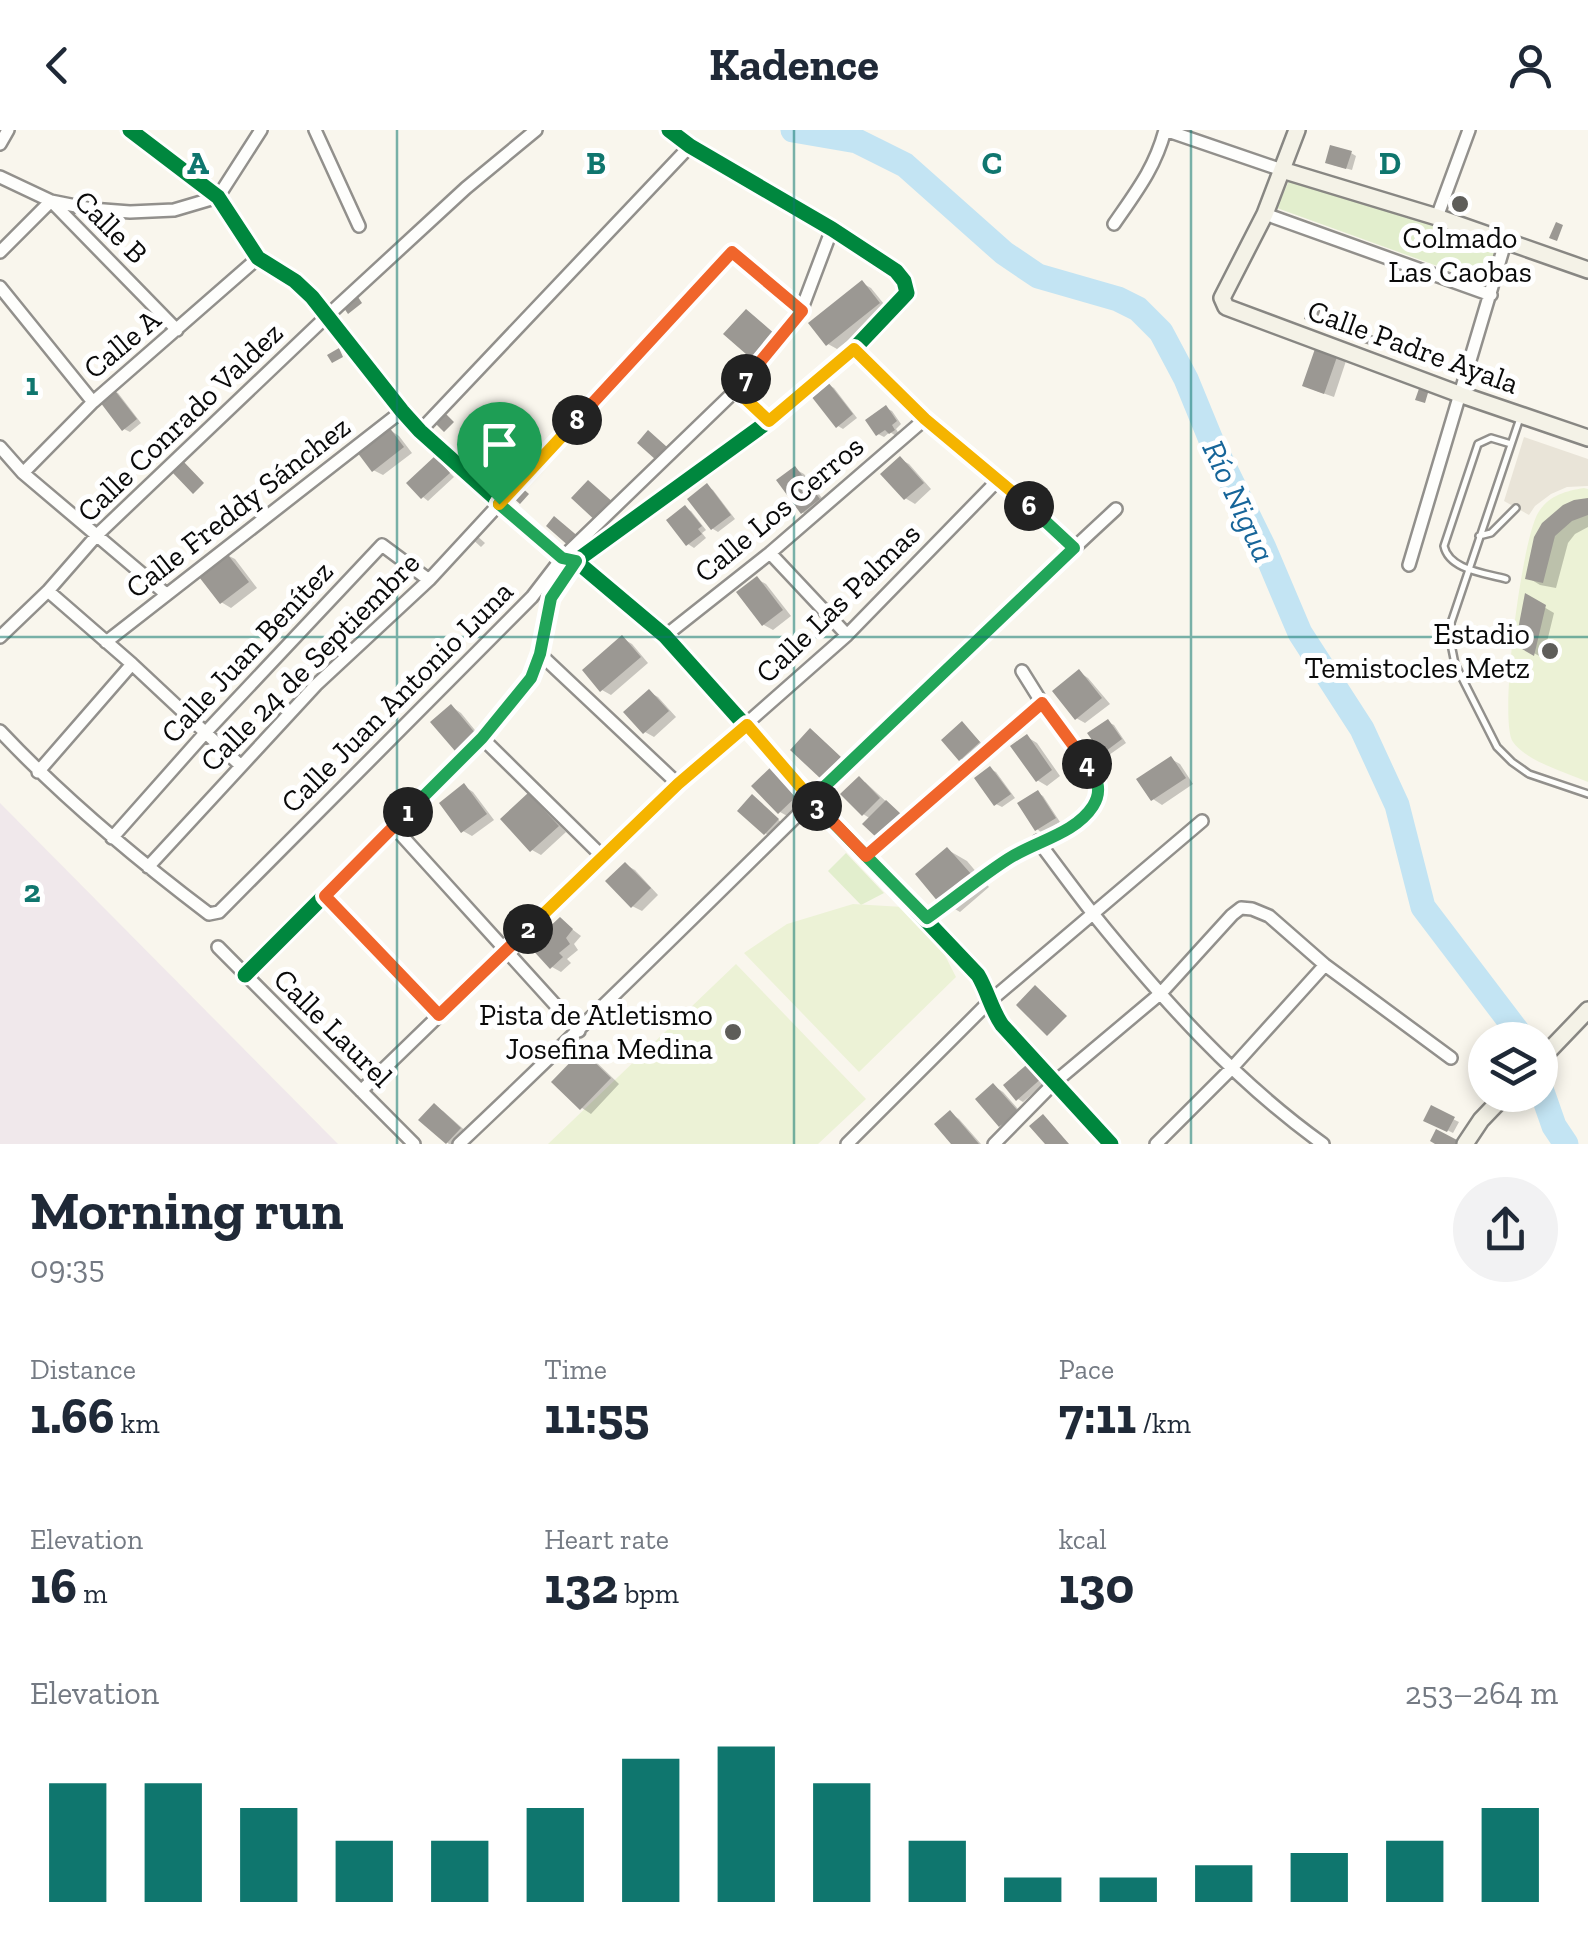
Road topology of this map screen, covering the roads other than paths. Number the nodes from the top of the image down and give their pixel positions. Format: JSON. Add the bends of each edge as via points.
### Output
{"nodes":[{"id":1,"x":8,"y":130,"type":"edge"},
{"id":2,"x":130,"y":130,"type":"edge"},
{"id":3,"x":260,"y":130,"type":"edge"},
{"id":4,"x":314,"y":130,"type":"edge"},
{"id":5,"x":536,"y":130,"type":"edge"},
{"id":6,"x":669,"y":130,"type":"edge"},
{"id":7,"x":1297,"y":130,"type":"edge"},
{"id":8,"x":1468,"y":130,"type":"edge"},
{"id":9,"x":1169,"y":131,"type":"edge"},
{"id":10,"x":0,"y":144,"type":"edge"},
{"id":11,"x":690,"y":146,"type":"junction"},
{"id":12,"x":1282,"y":170,"type":"junction"},
{"id":13,"x":0,"y":177,"type":"edge"},
{"id":14,"x":218,"y":197,"type":"junction"},
{"id":15,"x":50,"y":201,"type":"junction"},
{"id":16,"x":1265,"y":214,"type":"junction"},
{"id":17,"x":1437,"y":218,"type":"junction"},
{"id":18,"x":1114,"y":224,"type":"dead end"},
{"id":19,"x":359,"y":226,"type":"dead end"},
{"id":20,"x":832,"y":229,"type":"junction"},
{"id":21,"x":1506,"y":242,"type":"junction"},
{"id":22,"x":0,"y":252,"type":"edge"},
{"id":23,"x":258,"y":258,"type":"junction"},
{"id":24,"x":1588,"y":270,"type":"edge"},
{"id":25,"x":0,"y":287,"type":"edge"},
{"id":26,"x":1490,"y":295,"type":"junction"},
{"id":27,"x":802,"y":311,"type":"junction"},
{"id":28,"x":326,"y":317,"type":"junction"},
{"id":29,"x":177,"y":330,"type":"junction"},
{"id":30,"x":854,"y":349,"type":"junction"},
{"id":31,"x":736,"y":390,"type":"junction"},
{"id":32,"x":1460,"y":394,"type":"junction"},
{"id":33,"x":93,"y":402,"type":"junction"},
{"id":34,"x":402,"y":411,"type":"junction"},
{"id":35,"x":1521,"y":416,"type":"junction"},
{"id":36,"x":925,"y":419,"type":"junction"},
{"id":37,"x":769,"y":421,"type":"junction"},
{"id":38,"x":420,"y":431,"type":"junction"},
{"id":39,"x":1588,"y":438,"type":"edge"},
{"id":40,"x":1511,"y":444,"type":"junction"},
{"id":41,"x":0,"y":447,"type":"edge"},
{"id":42,"x":24,"y":473,"type":"junction"},
{"id":43,"x":999,"y":479,"type":"junction"},
{"id":44,"x":499,"y":504,"type":"junction"},
{"id":45,"x":1516,"y":508,"type":"dead end"},
{"id":46,"x":1116,"y":509,"type":"dead end"},
{"id":47,"x":97,"y":535,"type":"junction"},
{"id":48,"x":1479,"y":536,"type":"junction"},
{"id":49,"x":1074,"y":548,"type":"junction"},
{"id":50,"x":770,"y":553,"type":"junction"},
{"id":51,"x":562,"y":558,"type":"junction"},
{"id":52,"x":576,"y":561,"type":"junction"},
{"id":53,"x":1408,"y":564,"type":"dead end"},
{"id":54,"x":1468,"y":568,"type":"junction"},
{"id":55,"x":1506,"y":579,"type":"dead end"},
{"id":56,"x":428,"y":580,"type":"junction"},
{"id":57,"x":48,"y":591,"type":"junction"},
{"id":58,"x":166,"y":594,"type":"junction"},
{"id":59,"x":847,"y":635,"type":"junction"},
{"id":60,"x":0,"y":636,"type":"edge"},
{"id":61,"x":665,"y":636,"type":"junction"},
{"id":62,"x":106,"y":642,"type":"junction"},
{"id":63,"x":540,"y":654,"type":"junction"},
{"id":64,"x":132,"y":664,"type":"junction"},
{"id":65,"x":1022,"y":671,"type":"dead end"},
{"id":66,"x":1042,"y":703,"type":"junction"},
{"id":67,"x":747,"y":725,"type":"junction"},
{"id":68,"x":0,"y":732,"type":"edge"},
{"id":69,"x":206,"y":732,"type":"junction"},
{"id":70,"x":482,"y":738,"type":"junction"},
{"id":71,"x":240,"y":765,"type":"junction"},
{"id":72,"x":38,"y":772,"type":"junction"},
{"id":73,"x":678,"y":784,"type":"junction"},
{"id":74,"x":1588,"y":794,"type":"edge"},
{"id":75,"x":811,"y":799,"type":"junction"},
{"id":76,"x":1202,"y":821,"type":"dead end"},
{"id":77,"x":394,"y":826,"type":"junction"},
{"id":78,"x":112,"y":838,"type":"junction"},
{"id":79,"x":1038,"y":842,"type":"junction"},
{"id":80,"x":866,"y":856,"type":"junction"},
{"id":81,"x":603,"y":857,"type":"junction"},
{"id":82,"x":148,"y":867,"type":"junction"},
{"id":83,"x":325,"y":896,"type":"junction"},
{"id":84,"x":1093,"y":914,"type":"junction"},
{"id":85,"x":927,"y":918,"type":"junction"},
{"id":86,"x":218,"y":947,"type":"dead end"},
{"id":87,"x":507,"y":949,"type":"junction"},
{"id":88,"x":1325,"y":965,"type":"junction"},
{"id":89,"x":245,"y":975,"type":"junction"},
{"id":90,"x":1160,"y":993,"type":"junction"},
{"id":91,"x":990,"y":1001,"type":"junction"},
{"id":92,"x":1588,"y":1010,"type":"edge"},
{"id":93,"x":439,"y":1015,"type":"junction"},
{"id":94,"x":579,"y":1031,"type":"junction"},
{"id":95,"x":1558,"y":1041,"type":"edge"},
{"id":96,"x":1451,"y":1058,"type":"dead end"},
{"id":97,"x":1230,"y":1068,"type":"junction"},
{"id":98,"x":1055,"y":1082,"type":"junction"},
{"id":99,"x":361,"y":1091,"type":"junction"},
{"id":100,"x":1488,"y":1112,"type":"edge"},
{"id":101,"x":853,"y":1142,"type":"edge"},
{"id":102,"x":414,"y":1144,"type":"edge"},
{"id":103,"x":459,"y":1144,"type":"edge"},
{"id":104,"x":994,"y":1144,"type":"edge"},
{"id":105,"x":1111,"y":1144,"type":"edge"},
{"id":106,"x":1156,"y":1144,"type":"edge"},
{"id":107,"x":1323,"y":1144,"type":"edge"},
{"id":108,"x":1464,"y":1144,"type":"edge"}],
"edges":[{"from":1,"to":10,"type":"street"},
{"from":2,"to":14,"type":"street"},
{"from":3,"to":14,"type":"street"},
{"from":4,"to":19,"type":"street"},
{"from":5,"to":28,"type":"street","name":"Calle Conrado Valdez"},
{"from":6,"to":11,"type":"street"},
{"from":7,"to":12,"type":"main road"},
{"from":8,"to":17,"type":"street"},
{"from":9,"to":12,"type":"street"},
{"from":9,"to":18,"type":"street"},
{"from":11,"to":20,"type":"street"},
{"from":11,"to":38,"type":"street"},
{"from":12,"to":16,"type":"main road"},
{"from":12,"to":17,"type":"main road"},
{"from":13,"to":15,"type":"street"},
{"from":14,"to":15,"type":"street","via":[[174,210],[130,212]]},
{"from":14,"to":23,"type":"street"},
{"from":15,"to":22,"type":"street"},
{"from":15,"to":29,"type":"street","name":"Calle B"},
{"from":16,"to":26,"type":"street"},
{"from":16,"to":32,"type":"main road","name":"Calle Padre Ayala","via":[[1222,298],[1226,307]]},
{"from":17,"to":21,"type":"main road"},
{"from":20,"to":27,"type":"street","name":"Calle Juan Antonio Luna"},
{"from":20,"to":30,"type":"street","via":[[896,272],[907,293]]},
{"from":21,"to":24,"type":"main road"},
{"from":21,"to":26,"type":"street"},
{"from":23,"to":28,"type":"street","via":[[295,281]]},
{"from":23,"to":29,"type":"street","name":"Calle A"},
{"from":25,"to":33,"type":"street"},
{"from":26,"to":32,"type":"street"},
{"from":27,"to":31,"type":"street","name":"Calle Juan Antonio Luna"},
{"from":27,"to":44,"type":"street","name":"Calle 24 de Septiembre","via":[[732,252]]},
{"from":28,"to":34,"type":"street"},
{"from":28,"to":47,"type":"street","name":"Calle Conrado Valdez"},
{"from":29,"to":33,"type":"street","name":"Calle A"},
{"from":30,"to":36,"type":"street"},
{"from":30,"to":37,"type":"street"},
{"from":31,"to":37,"type":"street"},
{"from":31,"to":51,"type":"street","name":"Calle Juan Antonio Luna"},
{"from":32,"to":35,"type":"main road","name":"Calle Padre Ayala"},
{"from":32,"to":53,"type":"street"},
{"from":33,"to":42,"type":"street","name":"Calle A"},
{"from":34,"to":38,"type":"street"},
{"from":34,"to":58,"type":"street","name":"Calle Freddy Sánchez"},
{"from":35,"to":39,"type":"main road","name":"Calle Padre Ayala"},
{"from":35,"to":40,"type":"lane"},
{"from":36,"to":43,"type":"street"},
{"from":36,"to":50,"type":"street","name":"Calle Los Cerros"},
{"from":37,"to":52,"type":"street"},
{"from":38,"to":44,"type":"street"},
{"from":40,"to":48,"type":"lane"},
{"from":40,"to":54,"type":"lane","via":[[1492,438],[1476,449],[1444,546],[1450,560]]},
{"from":41,"to":42,"type":"street"},
{"from":42,"to":47,"type":"street"},
{"from":43,"to":49,"type":"street"},
{"from":43,"to":59,"type":"street","name":"Calle Las Palmas"},
{"from":44,"to":51,"type":"street"},
{"from":44,"to":56,"type":"street","name":"Calle 24 de Septiembre"},
{"from":45,"to":48,"type":"lane","via":[[1492,533]]},
{"from":46,"to":49,"type":"street"},
{"from":47,"to":57,"type":"street","name":"Calle Conrado Valdez"},
{"from":47,"to":58,"type":"street"},
{"from":48,"to":54,"type":"lane"},
{"from":49,"to":75,"type":"street"},
{"from":50,"to":59,"type":"street"},
{"from":50,"to":61,"type":"street","name":"Calle Los Cerros"},
{"from":51,"to":52,"type":"street"},
{"from":51,"to":82,"type":"street","name":"Calle Juan Antonio Luna","via":[[532,598],[219,912],[208,914]]},
{"from":52,"to":61,"type":"street"},
{"from":52,"to":63,"type":"street","via":[[551,598]]},
{"from":54,"to":55,"type":"lane"},
{"from":54,"to":74,"type":"lane","via":[[1450,644],[1496,747],[1529,774]]},
{"from":56,"to":69,"type":"street","name":"Calle Juan Benítez","via":[[382,546]]},
{"from":56,"to":71,"type":"street","name":"Calle 24 de Septiembre"},
{"from":57,"to":60,"type":"street","name":"Calle Conrado Valdez"},
{"from":57,"to":62,"type":"street"},
{"from":58,"to":62,"type":"street","name":"Calle Freddy Sánchez"},
{"from":59,"to":67,"type":"street","name":"Calle Las Palmas"},
{"from":61,"to":67,"type":"street"},
{"from":62,"to":64,"type":"street"},
{"from":63,"to":70,"type":"street","via":[[531,678]]},
{"from":63,"to":73,"type":"street"},
{"from":64,"to":69,"type":"street"},
{"from":64,"to":72,"type":"street"},
{"from":65,"to":66,"type":"street"},
{"from":66,"to":79,"type":"street","via":[[1098,777],[1099,791],[1071,828]]},
{"from":66,"to":80,"type":"street"},
{"from":67,"to":73,"type":"street","name":"Calle Las Palmas"},
{"from":67,"to":75,"type":"street"},
{"from":68,"to":72,"type":"street"},
{"from":69,"to":71,"type":"street"},
{"from":69,"to":78,"type":"street","name":"Calle Juan Benítez"},
{"from":70,"to":77,"type":"street"},
{"from":70,"to":81,"type":"street"},
{"from":71,"to":82,"type":"street","name":"Calle 24 de Septiembre"},
{"from":72,"to":78,"type":"street"},
{"from":73,"to":81,"type":"street","name":"Calle Las Palmas"},
{"from":75,"to":80,"type":"street"},
{"from":75,"to":94,"type":"street"},
{"from":76,"to":84,"type":"street"},
{"from":77,"to":83,"type":"street"},
{"from":77,"to":87,"type":"street"},
{"from":78,"to":82,"type":"street"},
{"from":79,"to":84,"type":"street"},
{"from":79,"to":85,"type":"street"},
{"from":80,"to":85,"type":"street"},
{"from":81,"to":87,"type":"street","name":"Calle Las Palmas"},
{"from":83,"to":89,"type":"street"},
{"from":83,"to":93,"type":"street"},
{"from":84,"to":90,"type":"street"},
{"from":84,"to":91,"type":"street"},
{"from":85,"to":91,"type":"street","via":[[978,975]]},
{"from":86,"to":89,"type":"street","name":"Calle Laurel"},
{"from":87,"to":93,"type":"street","name":"Calle Las Palmas"},
{"from":87,"to":94,"type":"street"},
{"from":88,"to":90,"type":"street","via":[[1268,916],[1241,908]]},
{"from":88,"to":96,"type":"street"},
{"from":88,"to":97,"type":"street"},
{"from":89,"to":99,"type":"street","name":"Calle Laurel"},
{"from":90,"to":97,"type":"street"},
{"from":90,"to":98,"type":"street"},
{"from":91,"to":98,"type":"street","via":[[1002,1025]]},
{"from":91,"to":101,"type":"street"},
{"from":92,"to":95,"type":"main road"},
{"from":93,"to":99,"type":"street","name":"Calle Las Palmas"},
{"from":94,"to":103,"type":"street"},
{"from":97,"to":106,"type":"street"},
{"from":97,"to":107,"type":"street"},
{"from":98,"to":104,"type":"street"},
{"from":98,"to":105,"type":"street"},
{"from":99,"to":102,"type":"street","name":"Calle Laurel"},
{"from":100,"to":108,"type":"main road"}]}
